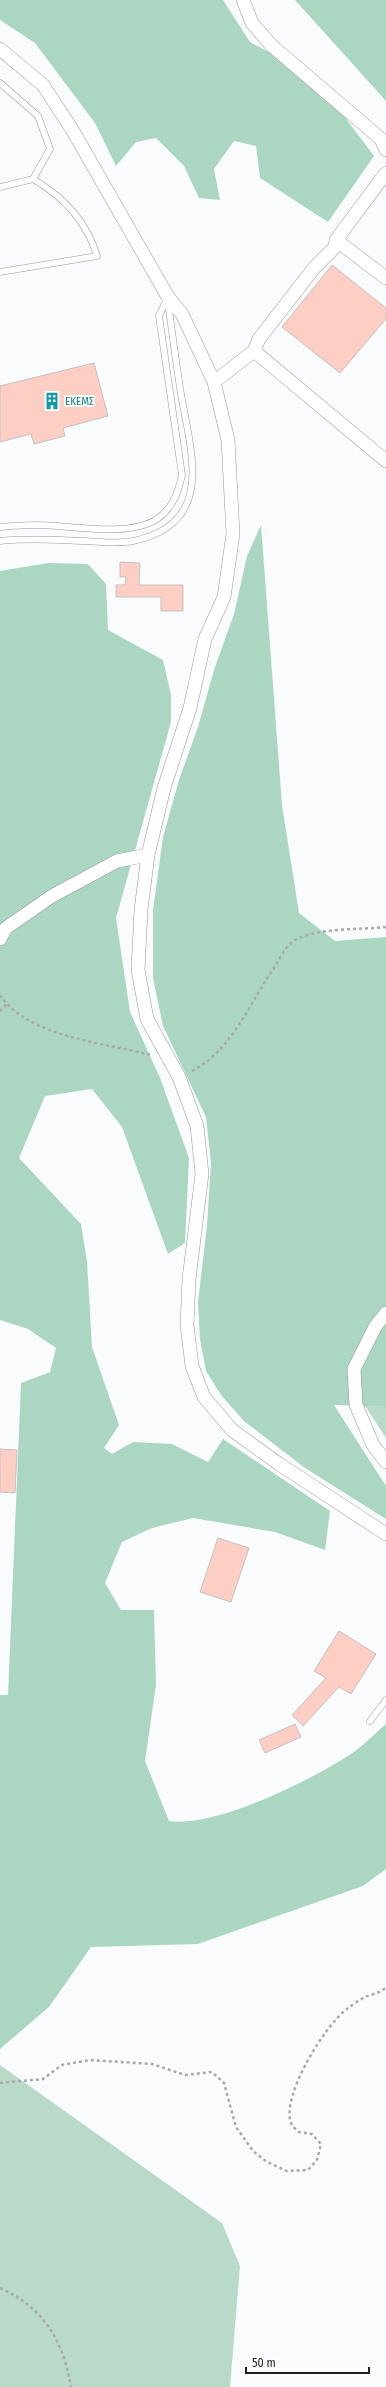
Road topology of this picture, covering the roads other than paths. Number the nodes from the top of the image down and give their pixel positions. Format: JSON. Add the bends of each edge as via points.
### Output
{"nodes":[{"id":1,"x":243,"y":0,"type":"edge"},
{"id":2,"x":0,"y":49,"type":"edge"},
{"id":3,"x":0,"y":83,"type":"edge"},
{"id":4,"x":386,"y":150,"type":"edge"},
{"id":5,"x":386,"y":173,"type":"edge"},
{"id":6,"x":33,"y":179,"type":"junction"},
{"id":7,"x":0,"y":187,"type":"edge"},
{"id":8,"x":336,"y":240,"type":"junction"},
{"id":9,"x":0,"y":272,"type":"edge"},
{"id":10,"x":386,"y":278,"type":"edge"},
{"id":11,"x":168,"y":297,"type":"junction"},
{"id":12,"x":254,"y":351,"type":"junction"},
{"id":13,"x":214,"y":382,"type":"junction"},
{"id":14,"x":386,"y":460,"type":"edge"},
{"id":15,"x":0,"y":527,"type":"edge"},
{"id":16,"x":130,"y":528,"type":"junction"},
{"id":17,"x":0,"y":541,"type":"edge"},
{"id":18,"x":133,"y":541,"type":"junction"},
{"id":19,"x":148,"y":855,"type":"junction"},
{"id":20,"x":0,"y":939,"type":"edge"},
{"id":21,"x":386,"y":1313,"type":"edge"},
{"id":22,"x":386,"y":1462,"type":"edge"},
{"id":23,"x":386,"y":1534,"type":"edge"},
{"id":24,"x":386,"y":1700,"type":"edge"},
{"id":25,"x":370,"y":1721,"type":"dead end"}],
"edges":[{"from":1,"to":4,"type":"street","via":[[252,23],[271,45],[381,139]]},
{"from":2,"to":11,"type":"street","via":[[43,85],[73,131]]},
{"from":3,"to":6,"type":"lane","via":[[38,116],[50,149]]},
{"from":5,"to":8,"type":"street"},
{"from":6,"to":7,"type":"lane"},
{"from":6,"to":9,"type":"lane","via":[[53,190],[72,209],[92,241],[97,256]]},
{"from":8,"to":10,"type":"street"},
{"from":8,"to":12,"type":"street","via":[[335,247],[314,268],[259,340]]},
{"from":11,"to":13,"type":"street","via":[[182,314]]},
{"from":11,"to":16,"type":"lane","via":[[159,316],[182,475],[170,507],[156,520]]},
{"from":11,"to":18,"type":"lane","via":[[176,360],[194,458],[194,485],[186,506],[172,524]]},
{"from":12,"to":13,"type":"street"},
{"from":12,"to":14,"type":"street"},
{"from":13,"to":19,"type":"street","via":[[228,440],[233,534],[224,598],[205,639],[190,708],[164,788]]},
{"from":15,"to":16,"type":"lane","via":[[36,525]]},
{"from":16,"to":18,"type":"lane"},
{"from":17,"to":18,"type":"lane","via":[[23,538]]},
{"from":19,"to":20,"type":"street","via":[[117,861],[52,896],[6,928]]},
{"from":19,"to":23,"type":"street","via":[[141,910],[138,970],[147,1019],[179,1077],[197,1126],[202,1174],[189,1279],[187,1325],[192,1366],[204,1397],[232,1430]]},
{"from":21,"to":22,"type":"street","via":[[375,1327],[354,1369],[356,1405],[373,1445]]},
{"from":24,"to":25,"type":"lane"}]}
